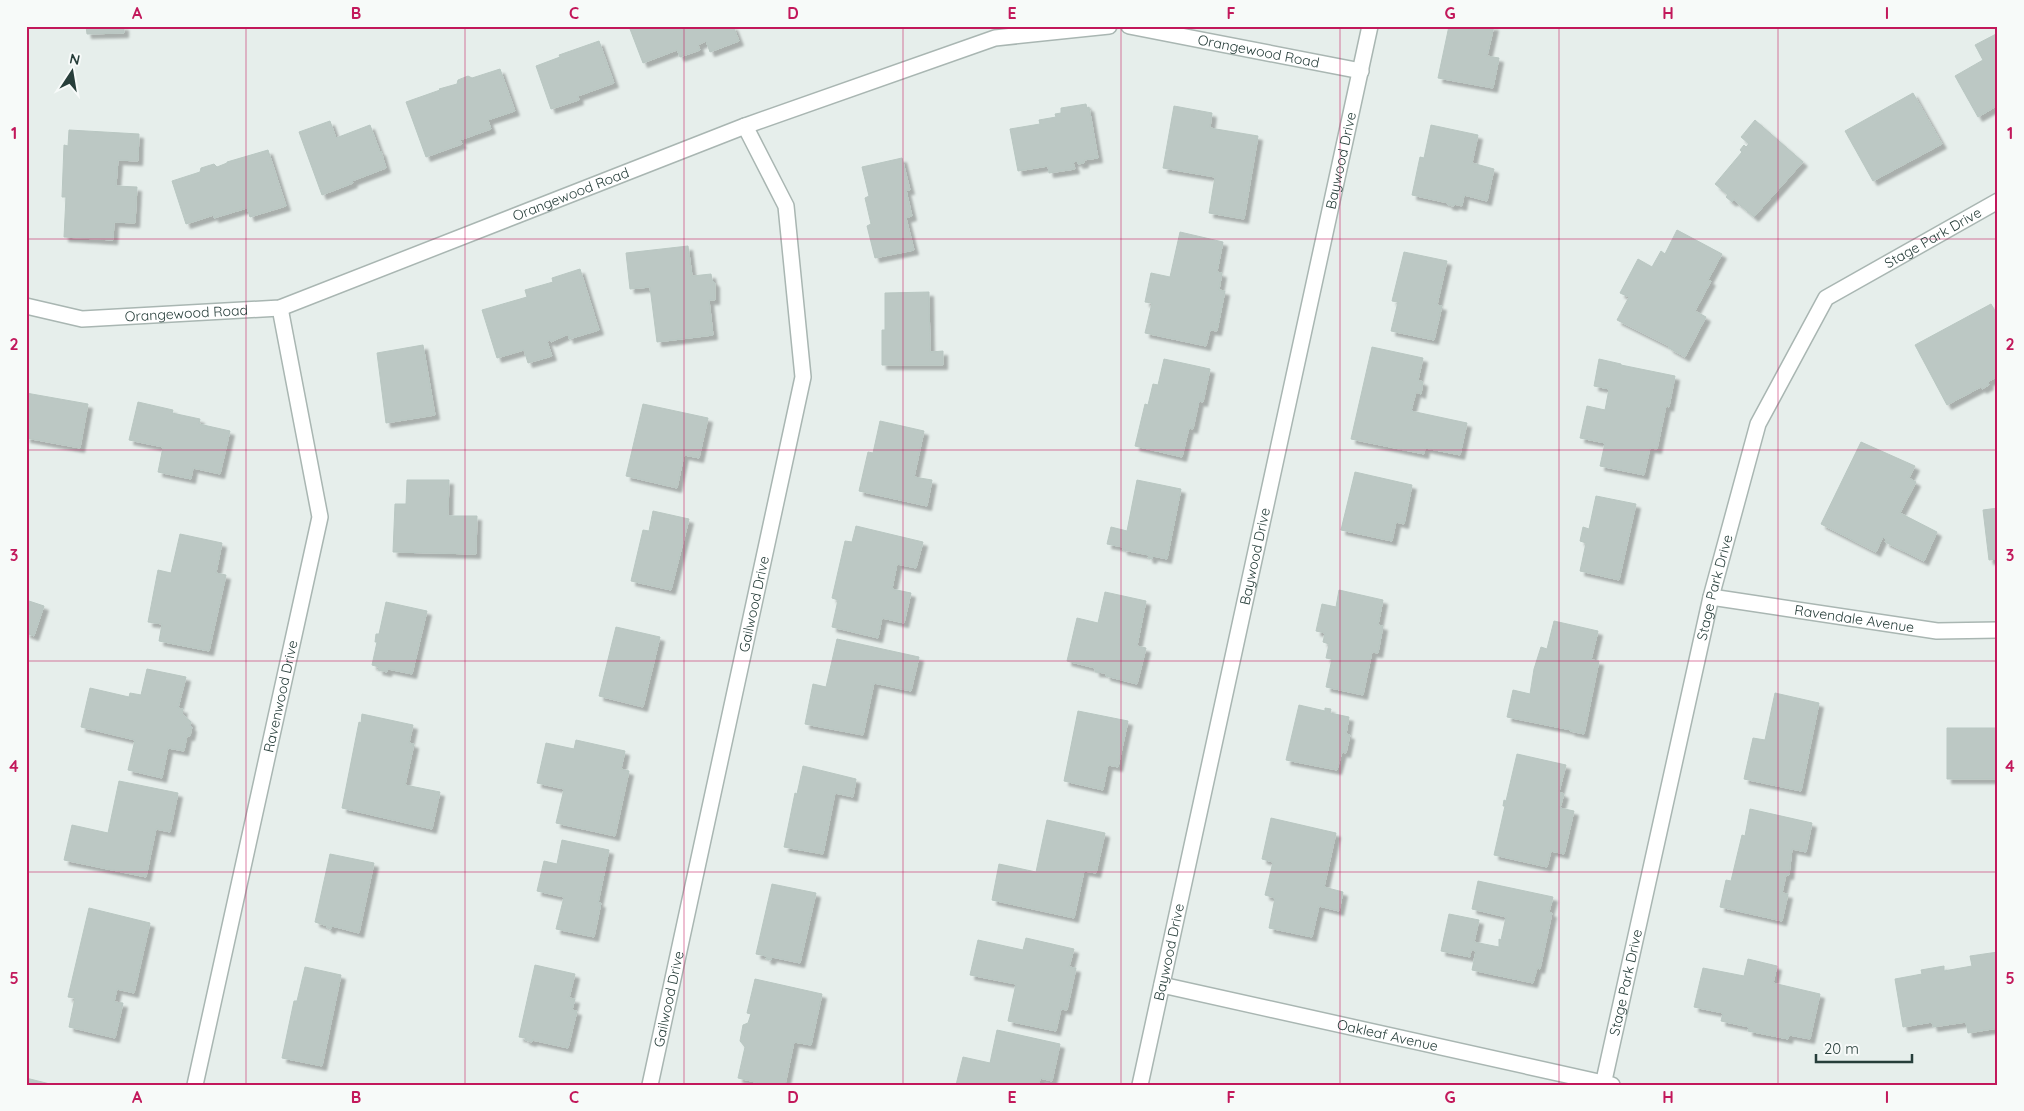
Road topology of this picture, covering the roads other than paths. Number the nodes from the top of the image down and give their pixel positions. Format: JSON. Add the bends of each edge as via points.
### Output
{"nodes":[{"id":1,"x":1109,"y":26,"type":"edge"},
{"id":2,"x":1129,"y":26,"type":"edge"},
{"id":3,"x":1370,"y":26,"type":"edge"},
{"id":4,"x":1361,"y":71,"type":"junction"},
{"id":5,"x":745,"y":126,"type":"junction"},
{"id":6,"x":1998,"y":201,"type":"edge"},
{"id":7,"x":26,"y":306,"type":"edge"},
{"id":8,"x":280,"y":308,"type":"junction"},
{"id":9,"x":1711,"y":597,"type":"junction"},
{"id":10,"x":1998,"y":630,"type":"edge"},
{"id":11,"x":1162,"y":985,"type":"junction"},
{"id":12,"x":1606,"y":1084,"type":"edge"},
{"id":13,"x":195,"y":1085,"type":"edge"},
{"id":14,"x":650,"y":1085,"type":"edge"},
{"id":15,"x":1140,"y":1085,"type":"edge"}],
"edges":[{"from":1,"to":5,"type":"street","name":"Orangewood Road","via":[[995,38]]},
{"from":2,"to":4,"type":"street","name":"Orangewood Road"},
{"from":3,"to":4,"type":"street","name":"Baywood Drive"},
{"from":4,"to":11,"type":"street","name":"Baywood Drive"},
{"from":5,"to":8,"type":"street","name":"Orangewood Road"},
{"from":5,"to":14,"type":"street","name":"Gailwood Drive","via":[[786,206],[803,377]]},
{"from":6,"to":9,"type":"street","name":"Stage Park Drive","via":[[1826,298],[1758,424]]},
{"from":7,"to":8,"type":"street","name":"Orangewood Road","via":[[82,319]]},
{"from":8,"to":13,"type":"street","name":"Ravenwood Drive","via":[[320,517]]},
{"from":9,"to":10,"type":"street","name":"Ravendale Avenue","via":[[1937,630]]},
{"from":9,"to":12,"type":"street","name":"Stage Park Drive"},
{"from":11,"to":12,"type":"street","name":"Oakleaf Avenue"},
{"from":11,"to":15,"type":"street","name":"Baywood Drive"}]}
